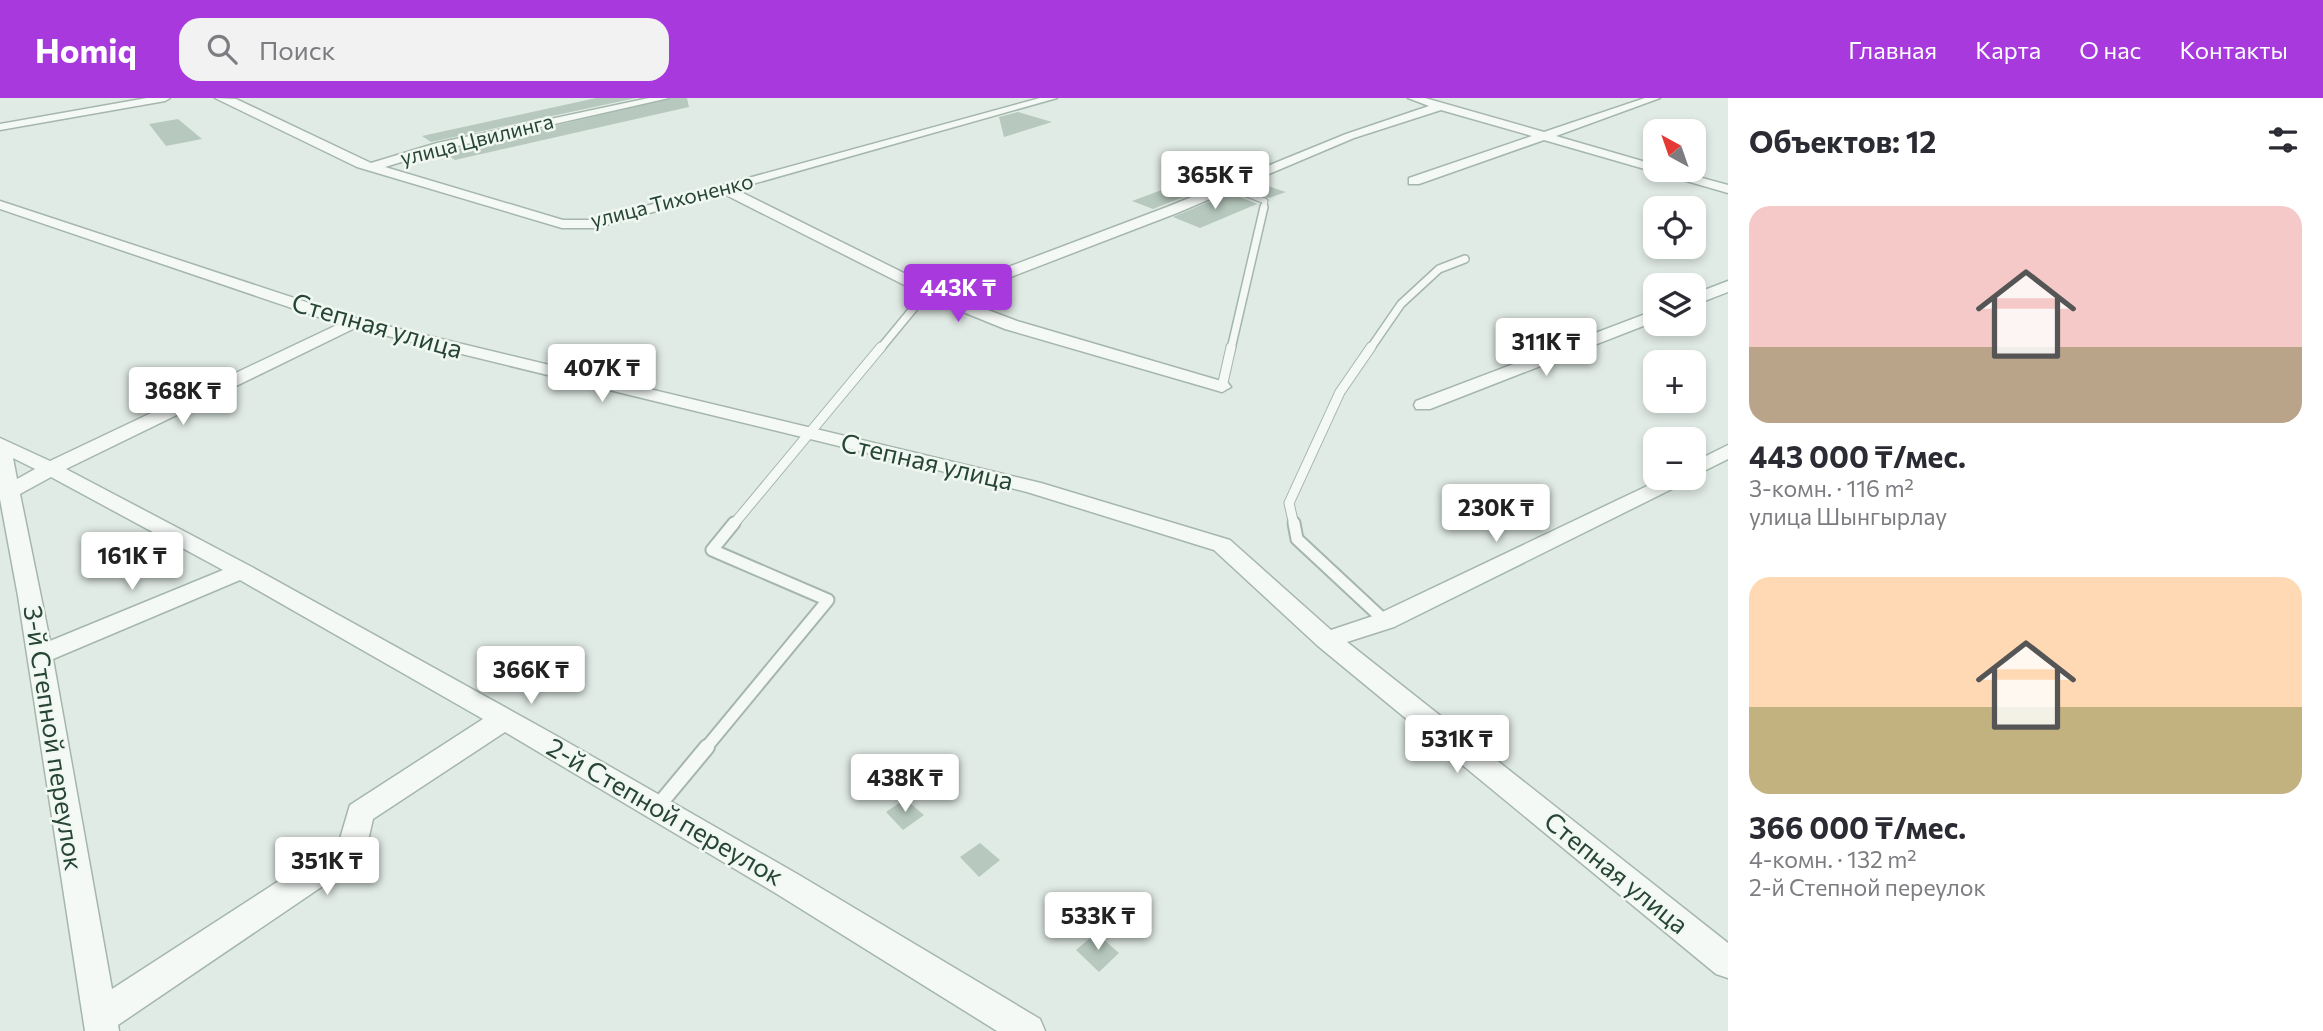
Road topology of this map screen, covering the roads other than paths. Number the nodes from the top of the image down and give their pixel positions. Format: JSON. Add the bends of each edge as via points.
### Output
{"nodes":[{"id":1,"x":165,"y":98,"type":"edge"},
{"id":2,"x":220,"y":98,"type":"edge"},
{"id":3,"x":664,"y":98,"type":"edge"},
{"id":4,"x":1052,"y":98,"type":"edge"},
{"id":5,"x":1413,"y":98,"type":"edge"},
{"id":6,"x":1656,"y":98,"type":"edge"},
{"id":7,"x":592,"y":102,"type":"dead end"},
{"id":8,"x":1441,"y":106,"type":"junction"},
{"id":9,"x":609,"y":109,"type":"junction"},
{"id":10,"x":0,"y":127,"type":"edge"},
{"id":11,"x":1546,"y":137,"type":"junction"},
{"id":12,"x":1643,"y":165,"type":"edge"},
{"id":13,"x":372,"y":167,"type":"junction"},
{"id":14,"x":1414,"y":181,"type":"dead end"},
{"id":15,"x":1704,"y":182,"type":"edge"},
{"id":16,"x":1228,"y":187,"type":"junction"},
{"id":17,"x":724,"y":189,"type":"junction"},
{"id":18,"x":1728,"y":189,"type":"edge"},
{"id":19,"x":0,"y":205,"type":"edge"},
{"id":20,"x":1465,"y":259,"type":"dead end"},
{"id":21,"x":1728,"y":286,"type":"edge"},
{"id":22,"x":934,"y":295,"type":"junction"},
{"id":23,"x":1706,"y":295,"type":"edge"},
{"id":24,"x":1643,"y":320,"type":"edge"},
{"id":25,"x":353,"y":323,"type":"junction"},
{"id":26,"x":1222,"y":387,"type":"joint"},
{"id":27,"x":1423,"y":405,"type":"dead end"},
{"id":28,"x":810,"y":435,"type":"junction"},
{"id":29,"x":0,"y":445,"type":"edge"},
{"id":30,"x":1728,"y":452,"type":"edge"},
{"id":31,"x":1706,"y":464,"type":"edge"},
{"id":32,"x":51,"y":468,"type":"junction"},
{"id":33,"x":1656,"y":490,"type":"edge"},
{"id":34,"x":5,"y":492,"type":"edge"},
{"id":35,"x":242,"y":571,"type":"junction"},
{"id":36,"x":1385,"y":621,"type":"junction"},
{"id":37,"x":1327,"y":640,"type":"junction"},
{"id":38,"x":39,"y":655,"type":"junction"},
{"id":39,"x":504,"y":719,"type":"junction"},
{"id":40,"x":658,"y":806,"type":"junction"},
{"id":41,"x":1728,"y":963,"type":"edge"},
{"id":42,"x":101,"y":1024,"type":"edge"},
{"id":43,"x":1028,"y":1031,"type":"edge"}],
"edges":[{"from":1,"to":10,"type":"street"},
{"from":2,"to":13,"type":"street","name":"улица Тихоненко"},
{"from":3,"to":9,"type":"street","name":"улица Цвилинга"},
{"from":4,"to":17,"type":"street","name":"улица Тихоненко"},
{"from":5,"to":8,"type":"street"},
{"from":6,"to":11,"type":"street"},
{"from":7,"to":9,"type":"street"},
{"from":8,"to":11,"type":"street"},
{"from":8,"to":16,"type":"street","via":[[1350,136]]},
{"from":9,"to":13,"type":"street","name":"улица Цвилинга","via":[[437,147]]},
{"from":11,"to":12,"type":"street"},
{"from":11,"to":14,"type":"street"},
{"from":13,"to":17,"type":"street","name":"улица Тихоненко","via":[[562,224],[595,224]]},
{"from":15,"to":18,"type":"street"},
{"from":16,"to":22,"type":"street"},
{"from":16,"to":26,"type":"lane","via":[[1265,201]]},
{"from":17,"to":22,"type":"street"},
{"from":19,"to":25,"type":"street","name":"Степная улица"},
{"from":20,"to":36,"type":"lane","via":[[1439,269],[1401,304],[1385,326],[1340,392],[1289,503],[1297,539]]},
{"from":21,"to":23,"type":"street"},
{"from":22,"to":26,"type":"street","via":[[1011,325]]},
{"from":22,"to":28,"type":"lane"},
{"from":24,"to":27,"type":"street"},
{"from":25,"to":28,"type":"street","name":"Степная улица"},
{"from":25,"to":32,"type":"street"},
{"from":28,"to":37,"type":"street","name":"Степная улица","via":[[1034,487],[1222,545]]},
{"from":28,"to":40,"type":"lane","via":[[712,551],[828,600]]},
{"from":29,"to":32,"type":"street","name":"2-й Степной переулок"},
{"from":29,"to":34,"type":"street","name":"3-й Степной переулок"},
{"from":30,"to":31,"type":"street"},
{"from":32,"to":34,"type":"street"},
{"from":32,"to":35,"type":"street","name":"2-й Степной переулок"},
{"from":33,"to":36,"type":"street"},
{"from":34,"to":38,"type":"street","name":"3-й Степной переулок"},
{"from":35,"to":38,"type":"street"},
{"from":35,"to":39,"type":"street","name":"2-й Степной переулок"},
{"from":36,"to":37,"type":"street"},
{"from":37,"to":41,"type":"street","name":"Степная улица"},
{"from":38,"to":42,"type":"street","name":"3-й Степной переулок"},
{"from":39,"to":40,"type":"street","name":"2-й Степной переулок"},
{"from":39,"to":42,"type":"street","via":[[360,813],[353,849]]},
{"from":40,"to":43,"type":"street","name":"2-й Степной переулок"}]}
